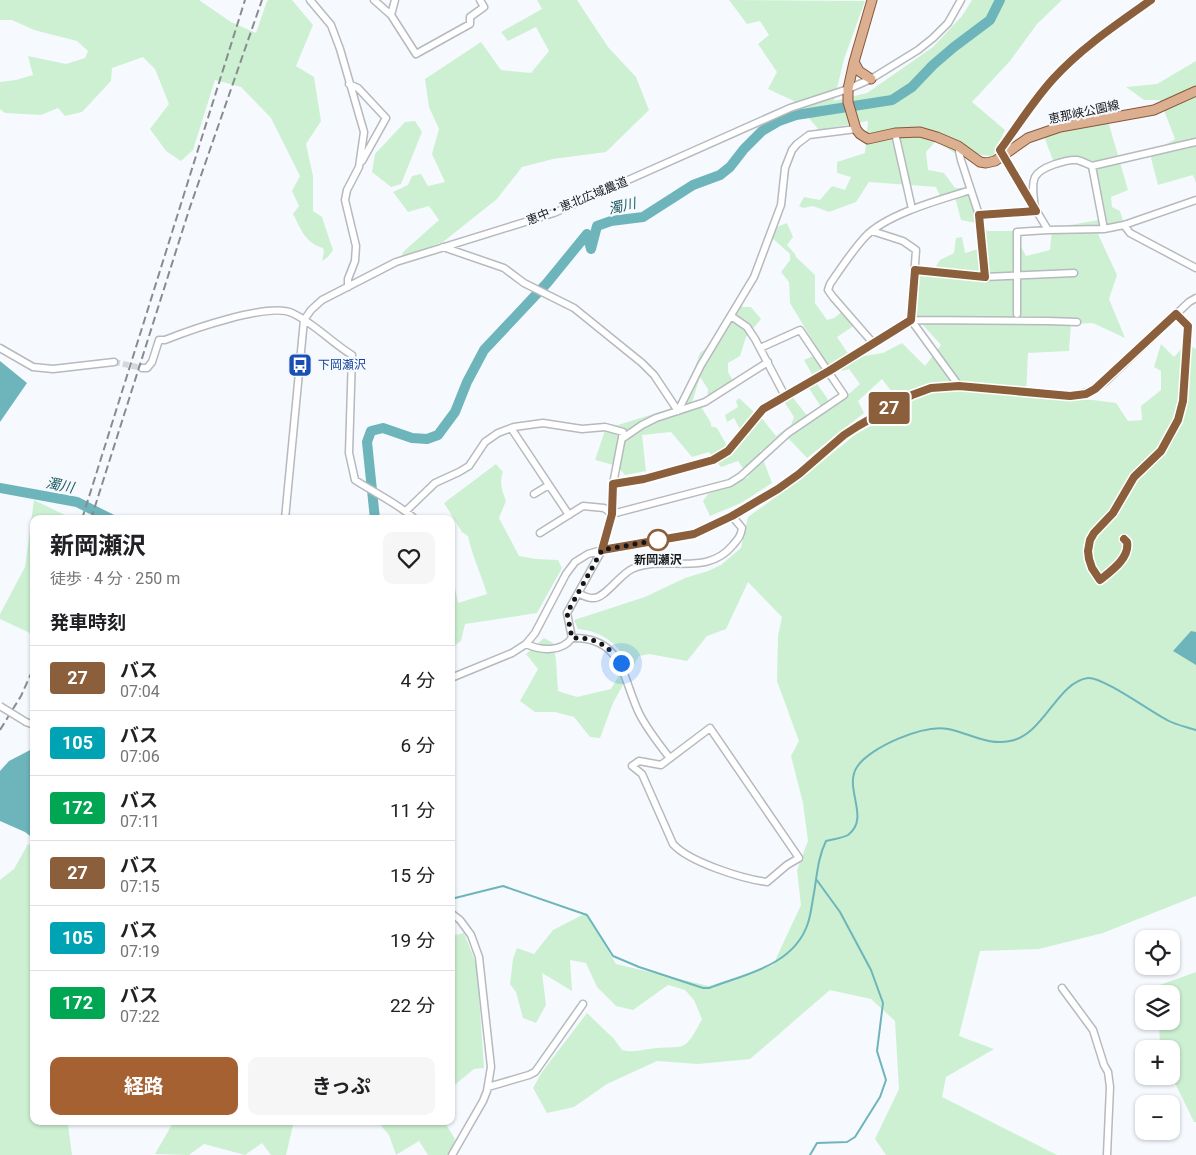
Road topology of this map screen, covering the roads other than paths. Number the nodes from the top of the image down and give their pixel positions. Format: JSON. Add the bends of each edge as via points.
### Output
{"nodes":[{"id":1,"x":310,"y":0,"type":"edge"},
{"id":2,"x":374,"y":0,"type":"edge"},
{"id":3,"x":396,"y":0,"type":"edge"},
{"id":4,"x":480,"y":0,"type":"edge"},
{"id":5,"x":872,"y":0,"type":"edge"},
{"id":6,"x":961,"y":0,"type":"edge"},
{"id":7,"x":1151,"y":0,"type":"edge"},
{"id":8,"x":391,"y":15,"type":"junction"},
{"id":9,"x":854,"y":62,"type":"junction"},
{"id":10,"x":871,"y":79,"type":"junction"},
{"id":11,"x":349,"y":84,"type":"junction"},
{"id":12,"x":848,"y":89,"type":"junction"},
{"id":13,"x":1196,"y":91,"type":"edge"},
{"id":14,"x":855,"y":125,"type":"junction"},
{"id":15,"x":895,"y":133,"type":"junction"},
{"id":16,"x":1196,"y":142,"type":"edge"},
{"id":17,"x":958,"y":146,"type":"junction"},
{"id":18,"x":1003,"y":156,"type":"junction"},
{"id":19,"x":1092,"y":166,"type":"junction"},
{"id":20,"x":359,"y":167,"type":"junction"},
{"id":21,"x":971,"y":190,"type":"junction"},
{"id":22,"x":1196,"y":200,"type":"edge"},
{"id":23,"x":912,"y":209,"type":"junction"},
{"id":24,"x":1036,"y":211,"type":"junction"},
{"id":25,"x":979,"y":215,"type":"junction"},
{"id":26,"x":1124,"y":225,"type":"junction"},
{"id":27,"x":1104,"y":229,"type":"junction"},
{"id":28,"x":1048,"y":230,"type":"junction"},
{"id":29,"x":872,"y":231,"type":"junction"},
{"id":30,"x":443,"y":246,"type":"junction"},
{"id":31,"x":1196,"y":268,"type":"edge"},
{"id":32,"x":915,"y":270,"type":"junction"},
{"id":33,"x":1074,"y":273,"type":"dead end"},
{"id":34,"x":1018,"y":276,"type":"junction"},
{"id":35,"x":985,"y":277,"type":"junction"},
{"id":36,"x":348,"y":287,"type":"junction"},
{"id":37,"x":1196,"y":298,"type":"edge"},
{"id":38,"x":1017,"y":314,"type":"dead end"},
{"id":39,"x":1176,"y":314,"type":"junction"},
{"id":40,"x":731,"y":316,"type":"junction"},
{"id":41,"x":304,"y":320,"type":"junction"},
{"id":42,"x":911,"y":320,"type":"junction"},
{"id":43,"x":1077,"y":322,"type":"dead end"},
{"id":44,"x":873,"y":343,"type":"junction"},
{"id":45,"x":0,"y":348,"type":"edge"},
{"id":46,"x":760,"y":348,"type":"junction"},
{"id":47,"x":114,"y":362,"type":"tunnel mouth"},
{"id":48,"x":768,"y":362,"type":"junction"},
{"id":49,"x":142,"y":368,"type":"dead end"},
{"id":50,"x":829,"y":371,"type":"junction"},
{"id":51,"x":959,"y":386,"type":"junction"},
{"id":52,"x":786,"y":396,"type":"junction"},
{"id":53,"x":678,"y":411,"type":"junction"},
{"id":54,"x":511,"y":428,"type":"junction"},
{"id":55,"x":623,"y":438,"type":"junction"},
{"id":56,"x":613,"y":484,"type":"junction"},
{"id":57,"x":549,"y":485,"type":"junction"},
{"id":58,"x":534,"y":494,"type":"dead end"},
{"id":59,"x":406,"y":511,"type":"junction"},
{"id":60,"x":612,"y":514,"type":"junction"},
{"id":61,"x":285,"y":515,"type":"edge"},
{"id":62,"x":411,"y":515,"type":"edge"},
{"id":63,"x":569,"y":515,"type":"junction"},
{"id":64,"x":732,"y":516,"type":"junction"},
{"id":65,"x":540,"y":533,"type":"dead end"},
{"id":66,"x":1124,"y":539,"type":"dead end"},
{"id":67,"x":602,"y":550,"type":"junction"},
{"id":68,"x":578,"y":593,"type":"junction"},
{"id":69,"x":572,"y":638,"type":"junction"},
{"id":70,"x":526,"y":644,"type":"junction"},
{"id":71,"x":455,"y":676,"type":"edge"},
{"id":72,"x":0,"y":706,"type":"edge"},
{"id":73,"x":30,"y":724,"type":"edge"},
{"id":74,"x":669,"y":757,"type":"junction"},
{"id":75,"x":455,"y":916,"type":"edge"},
{"id":76,"x":1062,"y":988,"type":"dead end"},
{"id":77,"x":583,"y":1004,"type":"dead end"},
{"id":78,"x":488,"y":1087,"type":"junction"},
{"id":79,"x":452,"y":1155,"type":"edge"},
{"id":80,"x":1107,"y":1155,"type":"edge"}],
"edges":[{"from":1,"to":11,"type":"street","via":[[331,25]]},
{"from":2,"to":8,"type":"street"},
{"from":3,"to":8,"type":"street"},
{"from":4,"to":8,"type":"street","via":[[484,8],[470,17],[470,24],[416,54]]},
{"from":5,"to":9,"type":"main road"},
{"from":6,"to":10,"type":"street","name":"恵中・恵北広域農道","via":[[948,23],[933,38]]},
{"from":7,"to":18,"type":"street","via":[[1103,33],[1052,80],[1000,150]]},
{"from":9,"to":10,"type":"main road","via":[[859,71]]},
{"from":9,"to":12,"type":"main road"},
{"from":10,"to":12,"type":"street","name":"恵中・恵北広域農道"},
{"from":11,"to":20,"type":"street","via":[[364,132]]},
{"from":11,"to":20,"type":"street","via":[[358,88],[386,118]]},
{"from":12,"to":14,"type":"main road"},
{"from":12,"to":30,"type":"street","name":"恵中・恵北広域農道","via":[[790,108],[554,213]]},
{"from":13,"to":18,"type":"main road","name":"恵那峡公園線","via":[[1154,110],[1060,127],[1028,138]]},
{"from":14,"to":15,"type":"main road","name":"恵那峡公園線","via":[[860,134],[868,138]]},
{"from":14,"to":40,"type":"street","via":[[809,135],[792,150],[785,168],[779,212],[754,277]]},
{"from":15,"to":17,"type":"main road","name":"恵那峡公園線","via":[[920,132]]},
{"from":15,"to":23,"type":"street"},
{"from":16,"to":19,"type":"street"},
{"from":17,"to":18,"type":"main road","name":"恵那峡公園線","via":[[980,162],[995,162]]},
{"from":17,"to":21,"type":"street"},
{"from":18,"to":24,"type":"street"},
{"from":19,"to":24,"type":"street","via":[[1070,160],[1040,170],[1033,186]]},
{"from":19,"to":27,"type":"street"},
{"from":20,"to":36,"type":"street","via":[[345,200],[356,246]]},
{"from":21,"to":23,"type":"street"},
{"from":21,"to":25,"type":"street"},
{"from":22,"to":26,"type":"street"},
{"from":23,"to":29,"type":"street"},
{"from":24,"to":25,"type":"street"},
{"from":24,"to":28,"type":"street"},
{"from":25,"to":35,"type":"street"},
{"from":26,"to":27,"type":"street"},
{"from":26,"to":31,"type":"street","via":[[1130,233]]},
{"from":27,"to":28,"type":"street"},
{"from":28,"to":34,"type":"street","via":[[1017,232]]},
{"from":29,"to":32,"type":"street","via":[[912,246],[916,250]]},
{"from":29,"to":44,"type":"street","via":[[828,290]]},
{"from":30,"to":36,"type":"street","name":"恵中・恵北広域農道","via":[[396,262]]},
{"from":30,"to":53,"type":"street","via":[[504,268],[524,283],[574,308],[642,363]]},
{"from":32,"to":35,"type":"street"},
{"from":32,"to":42,"type":"street"},
{"from":33,"to":34,"type":"street"},
{"from":34,"to":35,"type":"street"},
{"from":34,"to":38,"type":"street"},
{"from":36,"to":41,"type":"street","name":"恵中・恵北広域農道","via":[[322,300]]},
{"from":37,"to":39,"type":"street"},
{"from":39,"to":51,"type":"street","via":[[1105,382],[1086,394],[1070,396]]},
{"from":39,"to":66,"type":"street","via":[[1188,326],[1183,401],[1178,420],[1161,451],[1134,477],[1113,513],[1094,533],[1088,551],[1092,568],[1100,580],[1119,565],[1127,548]]},
{"from":40,"to":46,"type":"street","via":[[747,327]]},
{"from":40,"to":53,"type":"street","via":[[700,365]]},
{"from":41,"to":49,"type":"street","via":[[291,312],[276,310],[247,314],[158,340],[152,362],[147,368]]},
{"from":41,"to":59,"type":"street","via":[[352,355],[350,453],[355,480]]},
{"from":41,"to":61,"type":"street"},
{"from":42,"to":43,"type":"street"},
{"from":42,"to":44,"type":"street"},
{"from":42,"to":51,"type":"street"},
{"from":44,"to":50,"type":"street"},
{"from":45,"to":47,"type":"street","via":[[33,367],[53,369]]},
{"from":46,"to":48,"type":"street"},
{"from":46,"to":50,"type":"street","via":[[800,330]]},
{"from":48,"to":52,"type":"street"},
{"from":48,"to":53,"type":"street","via":[[705,402]]},
{"from":50,"to":52,"type":"street"},
{"from":50,"to":60,"type":"street","via":[[844,395],[788,433],[741,476],[730,483]]},
{"from":51,"to":64,"type":"street","via":[[931,388],[872,417],[844,435],[778,489]]},
{"from":52,"to":56,"type":"street","via":[[763,409],[720,457],[644,479]]},
{"from":53,"to":55,"type":"street","via":[[642,425]]},
{"from":54,"to":55,"type":"street","via":[[543,423],[582,429],[605,428],[623,432]]},
{"from":54,"to":57,"type":"street"},
{"from":54,"to":59,"type":"street","via":[[485,442],[469,466],[435,482]]},
{"from":55,"to":56,"type":"street"},
{"from":56,"to":60,"type":"street"},
{"from":57,"to":58,"type":"street"},
{"from":57,"to":63,"type":"street"},
{"from":59,"to":62,"type":"street"},
{"from":60,"to":63,"type":"street","via":[[604,508],[583,506]]},
{"from":60,"to":67,"type":"street"},
{"from":63,"to":65,"type":"street"},
{"from":64,"to":67,"type":"street","via":[[694,534]]},
{"from":64,"to":68,"type":"street","via":[[742,528],[741,536],[715,560],[694,564],[658,563],[632,569],[598,598]]},
{"from":67,"to":68,"type":"street"},
{"from":67,"to":70,"type":"street","via":[[575,562],[536,633]]},
{"from":68,"to":69,"type":"street","via":[[567,613]]},
{"from":69,"to":70,"type":"street","via":[[563,647],[535,649]]},
{"from":69,"to":74,"type":"street","via":[[593,640],[614,653],[640,714]]},
{"from":70,"to":71,"type":"street"},
{"from":72,"to":73,"type":"street","bridge":true},
{"from":74,"to":74,"type":"street","via":[[661,765],[639,761],[632,766],[642,774],[673,844],[680,852],[706,864],[767,882],[799,858],[710,728]]},
{"from":75,"to":78,"type":"street","via":[[471,935],[479,957],[490,1049]]},
{"from":76,"to":80,"type":"street","via":[[1093,1030],[1108,1072]]},
{"from":77,"to":78,"type":"street","via":[[535,1072]]},
{"from":78,"to":79,"type":"street"}]}
